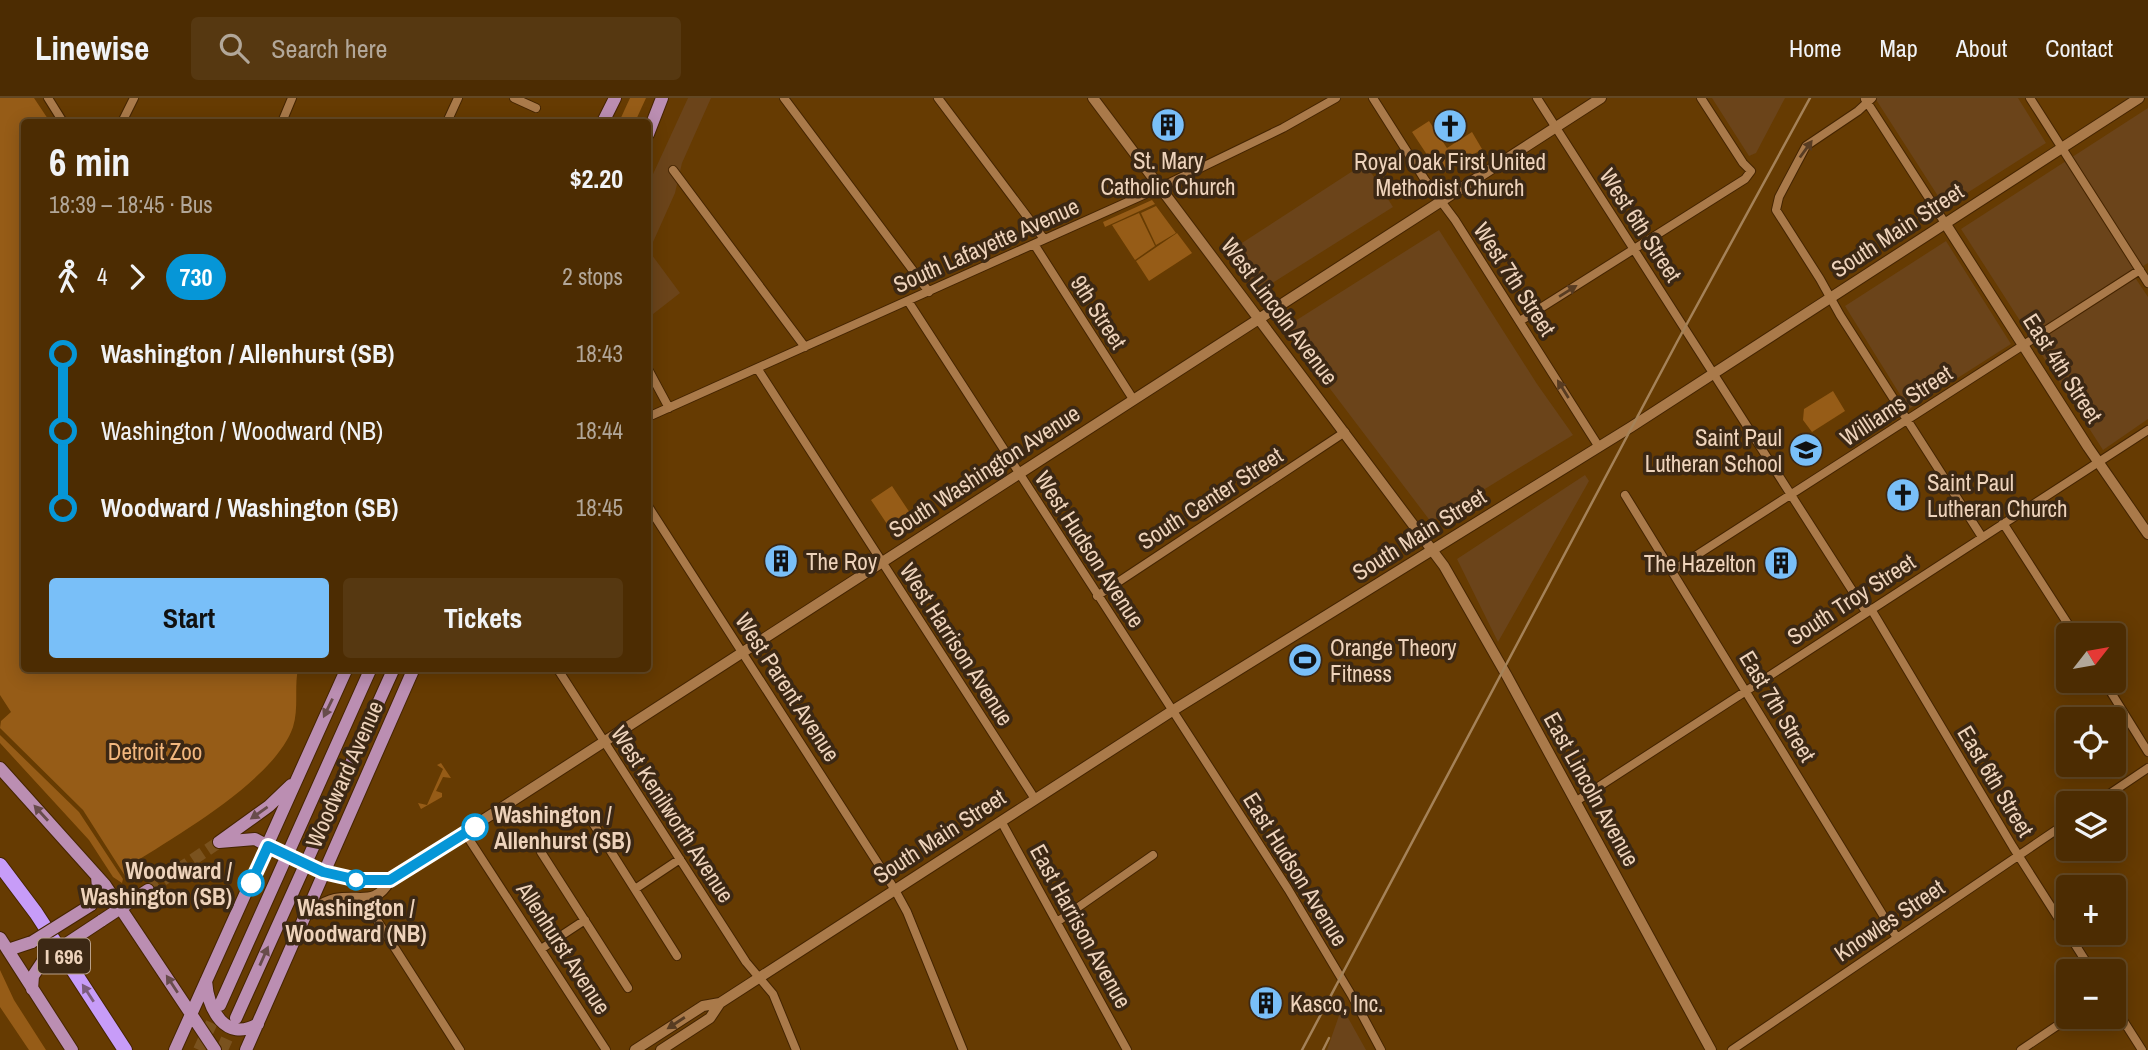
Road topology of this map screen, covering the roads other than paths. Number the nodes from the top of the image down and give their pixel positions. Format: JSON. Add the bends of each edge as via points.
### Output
{"nodes":[{"id":1,"x":48,"y":98,"type":"edge"},
{"id":2,"x":134,"y":98,"type":"edge"},
{"id":3,"x":292,"y":98,"type":"edge"},
{"id":4,"x":458,"y":98,"type":"edge"},
{"id":5,"x":514,"y":98,"type":"edge"},
{"id":6,"x":617,"y":98,"type":"edge"},
{"id":7,"x":660,"y":98,"type":"edge"},
{"id":8,"x":784,"y":98,"type":"edge"},
{"id":9,"x":938,"y":98,"type":"edge"},
{"id":10,"x":1093,"y":98,"type":"edge"},
{"id":11,"x":1335,"y":98,"type":"edge"},
{"id":12,"x":1373,"y":98,"type":"edge"},
{"id":13,"x":1537,"y":98,"type":"edge"},
{"id":14,"x":1601,"y":98,"type":"edge"},
{"id":15,"x":1701,"y":98,"type":"edge"},
{"id":16,"x":2030,"y":98,"type":"edge"},
{"id":17,"x":2139,"y":98,"type":"edge"},
{"id":18,"x":1868,"y":99,"type":"edge"},
{"id":19,"x":536,"y":108,"type":"dead end"},
{"id":20,"x":61,"y":119,"type":"edge"},
{"id":21,"x":124,"y":119,"type":"edge"},
{"id":22,"x":283,"y":119,"type":"edge"},
{"id":23,"x":448,"y":119,"type":"edge"},
{"id":24,"x":605,"y":119,"type":"edge"},
{"id":25,"x":610,"y":119,"type":"edge"},
{"id":26,"x":647,"y":119,"type":"edge"},
{"id":27,"x":651,"y":125,"type":"edge"},
{"id":28,"x":1556,"y":127,"type":"junction"},
{"id":29,"x":2062,"y":148,"type":"junction"},
{"id":30,"x":673,"y":170,"type":"dead end"},
{"id":31,"x":1161,"y":187,"type":"junction"},
{"id":32,"x":1440,"y":202,"type":"junction"},
{"id":33,"x":1945,"y":223,"type":"junction"},
{"id":34,"x":1044,"y":239,"type":"junction"},
{"id":35,"x":1034,"y":244,"type":"junction"},
{"id":36,"x":1634,"y":250,"type":"junction"},
{"id":37,"x":2140,"y":270,"type":"junction"},
{"id":38,"x":2148,"y":283,"type":"edge"},
{"id":39,"x":929,"y":292,"type":"junction"},
{"id":40,"x":1830,"y":298,"type":"junction"},
{"id":41,"x":908,"y":301,"type":"junction"},
{"id":42,"x":1259,"y":319,"type":"junction"},
{"id":43,"x":1520,"y":321,"type":"junction"},
{"id":44,"x":2023,"y":345,"type":"junction"},
{"id":45,"x":805,"y":347,"type":"junction"},
{"id":46,"x":757,"y":368,"type":"junction"},
{"id":47,"x":1713,"y":374,"type":"junction"},
{"id":48,"x":651,"y":375,"type":"edge"},
{"id":49,"x":1133,"y":399,"type":"junction"},
{"id":50,"x":669,"y":408,"type":"junction"},
{"id":51,"x":651,"y":416,"type":"edge"},
{"id":52,"x":1907,"y":420,"type":"junction"},
{"id":53,"x":2148,"y":430,"type":"edge"},
{"id":54,"x":1345,"y":432,"type":"junction"},
{"id":55,"x":1599,"y":447,"type":"junction"},
{"id":56,"x":2099,"y":461,"type":"junction"},
{"id":57,"x":1019,"y":474,"type":"junction"},
{"id":58,"x":1625,"y":495,"type":"dead end"},
{"id":59,"x":1790,"y":495,"type":"junction"},
{"id":60,"x":651,"y":511,"type":"edge"},
{"id":61,"x":2003,"y":523,"type":"junction"},
{"id":62,"x":2148,"y":534,"type":"edge"},
{"id":63,"x":1982,"y":537,"type":"junction"},
{"id":64,"x":1433,"y":550,"type":"junction"},
{"id":65,"x":882,"y":562,"type":"junction"},
{"id":66,"x":1672,"y":571,"type":"junction"},
{"id":67,"x":1097,"y":596,"type":"junction"},
{"id":68,"x":1869,"y":611,"type":"junction"},
{"id":69,"x":2067,"y":623,"type":"edge"},
{"id":70,"x":743,"y":652,"type":"junction"},
{"id":71,"x":345,"y":672,"type":"edge"},
{"id":72,"x":369,"y":672,"type":"edge"},
{"id":73,"x":392,"y":672,"type":"edge"},
{"id":74,"x":412,"y":672,"type":"edge"},
{"id":75,"x":560,"y":672,"type":"edge"},
{"id":76,"x":1746,"y":690,"type":"junction"},
{"id":77,"x":2111,"y":693,"type":"edge"},
{"id":78,"x":1172,"y":711,"type":"junction"},
{"id":79,"x":604,"y":742,"type":"junction"},
{"id":80,"x":2148,"y":752,"type":"edge"},
{"id":81,"x":0,"y":768,"type":"edge"},
{"id":82,"x":2148,"y":768,"type":"edge"},
{"id":83,"x":296,"y":780,"type":"junction"},
{"id":84,"x":2114,"y":791,"type":"edge"},
{"id":85,"x":1035,"y":799,"type":"junction"},
{"id":86,"x":1575,"y":802,"type":"junction"},
{"id":87,"x":591,"y":820,"type":"dead end"},
{"id":88,"x":1001,"y":821,"type":"junction"},
{"id":89,"x":2056,"y":830,"type":"edge"},
{"id":90,"x":465,"y":833,"type":"junction"},
{"id":91,"x":272,"y":848,"type":"junction"},
{"id":92,"x":541,"y":852,"type":"dead end"},
{"id":93,"x":1153,"y":855,"type":"dead end"},
{"id":94,"x":2019,"y":856,"type":"junction"},
{"id":95,"x":680,"y":859,"type":"junction"},
{"id":96,"x":0,"y":864,"type":"edge"},
{"id":97,"x":319,"y":870,"type":"junction"},
{"id":98,"x":97,"y":876,"type":"junction"},
{"id":99,"x":390,"y":880,"type":"junction"},
{"id":100,"x":635,"y":889,"type":"junction"},
{"id":101,"x":148,"y":890,"type":"tunnel mouth"},
{"id":102,"x":895,"y":890,"type":"junction"},
{"id":103,"x":372,"y":898,"type":"junction"},
{"id":104,"x":121,"y":908,"type":"junction"},
{"id":105,"x":304,"y":915,"type":"junction"},
{"id":106,"x":585,"y":920,"type":"junction"},
{"id":107,"x":1057,"y":922,"type":"junction"},
{"id":108,"x":0,"y":938,"type":"edge"},
{"id":109,"x":1897,"y":938,"type":"junction"},
{"id":110,"x":541,"y":949,"type":"junction"},
{"id":111,"x":8,"y":950,"type":"junction"},
{"id":112,"x":677,"y":956,"type":"dead end"},
{"id":113,"x":2084,"y":959,"type":"edge"},
{"id":114,"x":759,"y":978,"type":"junction"},
{"id":115,"x":206,"y":980,"type":"junction"},
{"id":116,"x":628,"y":988,"type":"dead end"},
{"id":117,"x":32,"y":989,"type":"junction"},
{"id":118,"x":720,"y":1003,"type":"junction"},
{"id":119,"x":220,"y":1005,"type":"tunnel mouth"},
{"id":120,"x":192,"y":1013,"type":"junction"},
{"id":121,"x":236,"y":1018,"type":"tunnel mouth"},
{"id":122,"x":258,"y":1024,"type":"junction"},
{"id":123,"x":2126,"y":1025,"type":"edge"},
{"id":124,"x":2056,"y":1026,"type":"edge"},
{"id":125,"x":72,"y":1050,"type":"edge"},
{"id":126,"x":125,"y":1050,"type":"edge"},
{"id":127,"x":175,"y":1050,"type":"edge"},
{"id":128,"x":215,"y":1050,"type":"edge"},
{"id":129,"x":246,"y":1050,"type":"edge"},
{"id":130,"x":460,"y":1050,"type":"edge"},
{"id":131,"x":606,"y":1050,"type":"edge"},
{"id":132,"x":635,"y":1050,"type":"edge"},
{"id":133,"x":661,"y":1050,"type":"edge"},
{"id":134,"x":796,"y":1050,"type":"edge"},
{"id":135,"x":964,"y":1050,"type":"edge"},
{"id":136,"x":1127,"y":1050,"type":"edge"},
{"id":137,"x":1381,"y":1050,"type":"edge"},
{"id":138,"x":1711,"y":1050,"type":"edge"},
{"id":139,"x":1732,"y":1050,"type":"edge"},
{"id":140,"x":2021,"y":1050,"type":"edge"},
{"id":141,"x":2142,"y":1050,"type":"edge"}],
"edges":[{"from":1,"to":20,"type":"street"},
{"from":2,"to":21,"type":"street"},
{"from":3,"to":22,"type":"street"},
{"from":4,"to":23,"type":"street"},
{"from":5,"to":19,"type":"street"},
{"from":6,"to":24,"type":"main road"},
{"from":6,"to":25,"type":"main road"},
{"from":7,"to":26,"type":"main road"},
{"from":7,"to":27,"type":"main road"},
{"from":8,"to":39,"type":"street"},
{"from":9,"to":34,"type":"street"},
{"from":10,"to":31,"type":"main road","name":"West Lincoln Avenue"},
{"from":11,"to":31,"type":"street","name":"South Lafayette Avenue"},
{"from":12,"to":32,"type":"street","name":"West 7th Street"},
{"from":13,"to":28,"type":"street","name":"West 6th Street"},
{"from":14,"to":28,"type":"main road","name":"South Washington Avenue"},
{"from":15,"to":36,"type":"street","via":[[1751,171]]},
{"from":16,"to":29,"type":"street"},
{"from":17,"to":29,"type":"main road","name":"South Main Street"},
{"from":18,"to":33,"type":"street"},
{"from":40,"to":18,"type":"street","one_way":true,"via":[[1776,210],[1806,146],[1858,111]]},
{"from":28,"to":32,"type":"main road","name":"South Washington Avenue"},
{"from":28,"to":36,"type":"street","name":"West 6th Street"},
{"from":29,"to":33,"type":"main road","name":"South Main Street"},
{"from":29,"to":37,"type":"street"},
{"from":30,"to":45,"type":"street"},
{"from":31,"to":34,"type":"street","name":"South Lafayette Avenue"},
{"from":31,"to":42,"type":"main road","name":"West Lincoln Avenue"},
{"from":32,"to":42,"type":"main road","name":"South Washington Avenue"},
{"from":32,"to":43,"type":"street","name":"West 7th Street"},
{"from":33,"to":40,"type":"main road","name":"South Main Street"},
{"from":33,"to":44,"type":"main road","name":"East 4th Street"},
{"from":34,"to":35,"type":"street","name":"South Lafayette Avenue"},
{"from":35,"to":39,"type":"street","name":"South Lafayette Avenue"},
{"from":35,"to":49,"type":"street","name":"9th Street"},
{"from":43,"to":36,"type":"street","one_way":true},
{"from":36,"to":47,"type":"street","name":"West 6th Street"},
{"from":37,"to":38,"type":"street"},
{"from":37,"to":44,"type":"street","name":"Williams Street"},
{"from":39,"to":41,"type":"street","name":"South Lafayette Avenue"},
{"from":40,"to":47,"type":"main road","name":"South Main Street"},
{"from":40,"to":52,"type":"street"},
{"from":41,"to":45,"type":"street","name":"South Lafayette Avenue"},
{"from":41,"to":57,"type":"street","name":"West Hudson Avenue"},
{"from":42,"to":49,"type":"main road","name":"South Washington Avenue"},
{"from":42,"to":54,"type":"main road","name":"West Lincoln Avenue"},
{"from":55,"to":43,"type":"street","name":"West 7th Street","one_way":true},
{"from":44,"to":52,"type":"street","name":"Williams Street"},
{"from":44,"to":56,"type":"main road","name":"East 4th Street"},
{"from":45,"to":46,"type":"street","name":"South Lafayette Avenue"},
{"from":46,"to":50,"type":"street","name":"South Lafayette Avenue"},
{"from":46,"to":65,"type":"street","name":"West Harrison Avenue"},
{"from":47,"to":55,"type":"main road","name":"South Main Street"},
{"from":47,"to":59,"type":"street","name":"East 6th Street"},
{"from":48,"to":50,"type":"street"},
{"from":49,"to":57,"type":"main road","name":"South Washington Avenue"},
{"from":50,"to":51,"type":"street","name":"South Lafayette Avenue"},
{"from":52,"to":59,"type":"street","name":"Williams Street"},
{"from":52,"to":63,"type":"street"},
{"from":53,"to":56,"type":"street","name":"South Troy Street"},
{"from":54,"to":64,"type":"main road","name":"West Lincoln Avenue"},
{"from":54,"to":67,"type":"street","name":"South Center Street"},
{"from":55,"to":64,"type":"main road","name":"South Main Street"},
{"from":56,"to":61,"type":"street","name":"South Troy Street"},
{"from":56,"to":62,"type":"main road","name":"East 4th Street"},
{"from":57,"to":65,"type":"main road","name":"South Washington Avenue"},
{"from":57,"to":67,"type":"street","name":"West Hudson Avenue"},
{"from":58,"to":66,"type":"street","name":"East 7th Street"},
{"from":59,"to":66,"type":"street","name":"Williams Street"},
{"from":59,"to":68,"type":"street","name":"East 6th Street"},
{"from":60,"to":70,"type":"street","name":"West Parent Avenue"},
{"from":61,"to":63,"type":"street","name":"South Troy Street"},
{"from":61,"to":69,"type":"street"},
{"from":63,"to":68,"type":"street","name":"South Troy Street"},
{"from":64,"to":78,"type":"main road","name":"South Main Street"},
{"from":64,"to":86,"type":"main road","name":"East Lincoln Avenue"},
{"from":65,"to":70,"type":"main road","name":"South Washington Avenue"},
{"from":65,"to":85,"type":"street","name":"West Harrison Avenue"},
{"from":66,"to":76,"type":"street","name":"East 7th Street"},
{"from":67,"to":78,"type":"street","name":"West Hudson Avenue"},
{"from":68,"to":76,"type":"street","name":"South Troy Street"},
{"from":68,"to":94,"type":"street","name":"East 6th Street"},
{"from":70,"to":79,"type":"main road","name":"South Washington Avenue"},
{"from":70,"to":102,"type":"street","name":"West Parent Avenue"},
{"from":71,"to":83,"type":"main road","name":"Woodward Avenue","one_way":true},
{"from":72,"to":119,"type":"main road","name":"Woodward Avenue"},
{"from":121,"to":73,"type":"main road","name":"Woodward Avenue","one_way":true},
{"from":74,"to":97,"type":"main road","name":"Woodward Avenue"},
{"from":75,"to":79,"type":"street","name":"West Kenilworth Avenue"},
{"from":76,"to":86,"type":"street","name":"South Troy Street"},
{"from":76,"to":109,"type":"street","name":"East 7th Street"},
{"from":77,"to":80,"type":"street"},
{"from":78,"to":85,"type":"main road","name":"South Main Street"},
{"from":78,"to":137,"type":"street","name":"East Hudson Avenue","via":[[1308,922]]},
{"from":79,"to":90,"type":"main road","name":"South Washington Avenue"},
{"from":79,"to":95,"type":"street","name":"West Kenilworth Avenue"},
{"from":98,"to":81,"type":"main road","one_way":true},
{"from":82,"to":84,"type":"street"},
{"from":83,"to":91,"type":"main road","name":"Woodward Avenue"},
{"from":83,"to":91,"type":"main road","one_way":true,"via":[[219,842],[255,839]]},
{"from":85,"to":88,"type":"main road","name":"South Main Street"},
{"from":86,"to":138,"type":"main road","name":"East Lincoln Avenue"},
{"from":87,"to":100,"type":"street"},
{"from":88,"to":102,"type":"main road","name":"South Main Street"},
{"from":88,"to":107,"type":"street","name":"East Harrison Avenue"},
{"from":89,"to":94,"type":"street","name":"Knowles Street"},
{"from":90,"to":99,"type":"main road","name":"South Washington Avenue"},
{"from":90,"to":110,"type":"street","name":"Allenhurst Avenue"},
{"from":91,"to":97,"type":"main road","bridge":true},
{"from":91,"to":115,"type":"main road","name":"Woodward Avenue"},
{"from":92,"to":106,"type":"street"},
{"from":93,"to":107,"type":"street"},
{"from":94,"to":109,"type":"street","name":"Knowles Street"},
{"from":94,"to":113,"type":"street","name":"East 6th Street"},
{"from":95,"to":100,"type":"street"},
{"from":95,"to":114,"type":"street","name":"West Kenilworth Avenue"},
{"from":126,"to":96,"type":"highway","number":"I 696","one_way":true},
{"from":97,"to":99,"type":"main road","via":[[358,880]]},
{"from":97,"to":105,"type":"main road","name":"Woodward Avenue"},
{"from":98,"to":104,"type":"main road"},
{"from":98,"to":111,"type":"main road","bridge":true,"via":[[91,905],[32,942]]},
{"from":99,"to":103,"type":"main road","name":"South Washington Avenue","via":[[383,892]]},
{"from":100,"to":112,"type":"street"},
{"from":101,"to":104,"type":"main road"},
{"from":102,"to":114,"type":"main road","name":"South Main Street"},
{"from":102,"to":135,"type":"street","name":"West Parent Avenue"},
{"from":103,"to":105,"type":"main road","via":[[336,899]]},
{"from":103,"to":130,"type":"street","via":[[375,918]]},
{"from":104,"to":117,"type":"main road","bridge":true,"via":[[44,958],[33,976]]},
{"from":120,"to":104,"type":"main road","one_way":true},
{"from":105,"to":122,"type":"main road","name":"Woodward Avenue"},
{"from":106,"to":110,"type":"street"},
{"from":106,"to":116,"type":"street"},
{"from":107,"to":136,"type":"street","name":"East Harrison Avenue"},
{"from":108,"to":111,"type":"main road"},
{"from":109,"to":139,"type":"street","name":"Knowles Street"},
{"from":110,"to":131,"type":"street","name":"Allenhurst Avenue"},
{"from":111,"to":117,"type":"main road"},
{"from":114,"to":118,"type":"main road","name":"South Main Street"},
{"from":114,"to":134,"type":"street","name":"West Kenilworth Avenue","via":[[773,994]]},
{"from":115,"to":120,"type":"main road","name":"Woodward Avenue"},
{"from":115,"to":122,"type":"main road","via":[[211,1004],[225,1025],[241,1030]]},
{"from":117,"to":125,"type":"main road"},
{"from":118,"to":132,"type":"main road","name":"South Main Street","one_way":true,"via":[[703,1006]]},
{"from":118,"to":133,"type":"main road","name":"South Main Street","via":[[710,1018]]},
{"from":120,"to":127,"type":"main road","name":"Woodward Avenue"},
{"from":120,"to":128,"type":"main road"},
{"from":122,"to":129,"type":"main road","name":"Woodward Avenue"},
{"from":123,"to":141,"type":"street"},
{"from":124,"to":140,"type":"street"}]}
